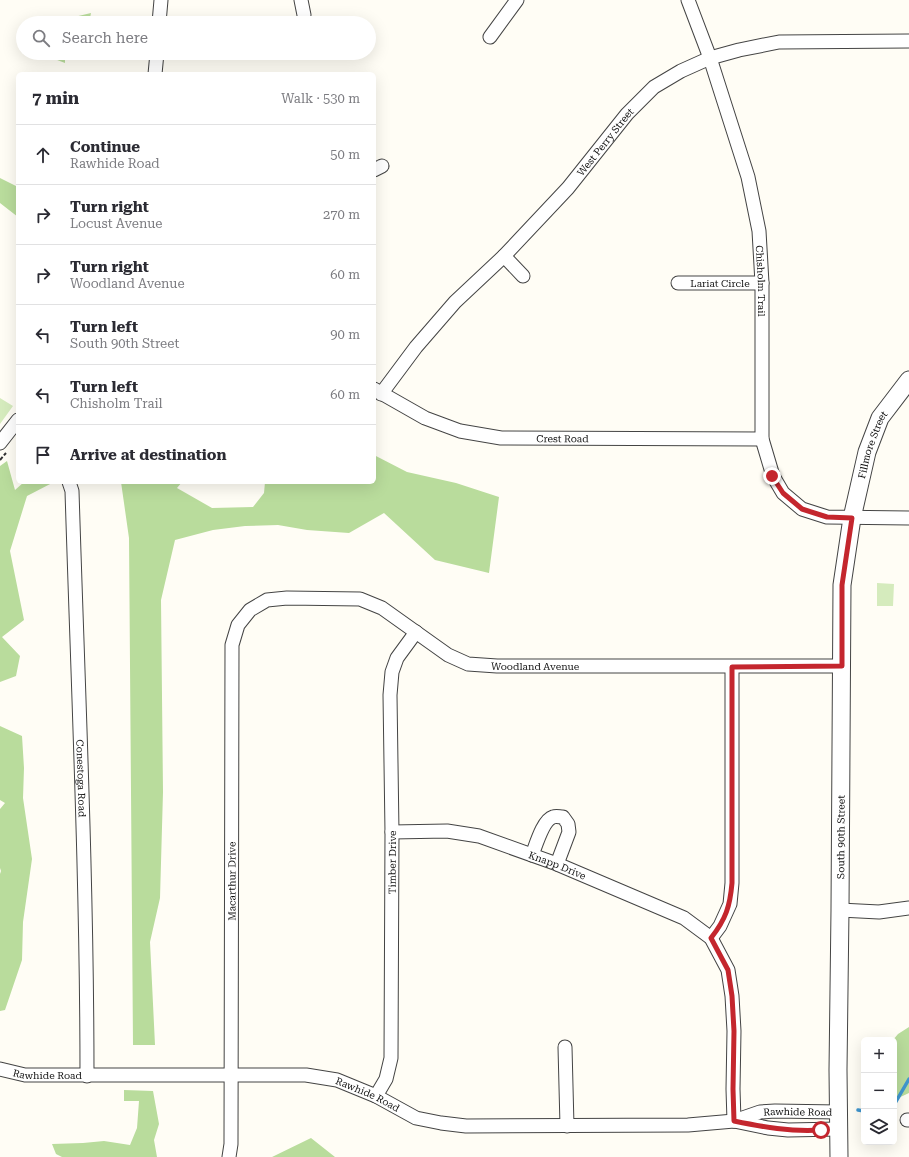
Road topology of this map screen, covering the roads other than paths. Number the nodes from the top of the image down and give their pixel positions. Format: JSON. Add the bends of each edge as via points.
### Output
{"nodes":[{"id":1,"x":161,"y":0,"type":"edge"},
{"id":2,"x":301,"y":0,"type":"edge"},
{"id":3,"x":517,"y":0,"type":"edge"},
{"id":4,"x":688,"y":0,"type":"edge"},
{"id":5,"x":304,"y":15,"type":"dead end"},
{"id":6,"x":160,"y":16,"type":"edge"},
{"id":7,"x":490,"y":37,"type":"dead end"},
{"id":8,"x":909,"y":41,"type":"edge"},
{"id":9,"x":710,"y":58,"type":"junction"},
{"id":10,"x":156,"y":60,"type":"edge"},
{"id":11,"x":155,"y":72,"type":"edge"},
{"id":12,"x":504,"y":256,"type":"junction"},
{"id":13,"x":523,"y":276,"type":"dead end"},
{"id":14,"x":678,"y":283,"type":"dead end"},
{"id":15,"x":762,"y":283,"type":"junction"},
{"id":16,"x":909,"y":380,"type":"edge"},
{"id":17,"x":377,"y":392,"type":"edge"},
{"id":18,"x":16,"y":423,"type":"edge"},
{"id":19,"x":762,"y":439,"type":"junction"},
{"id":20,"x":0,"y":443,"type":"edge"},
{"id":21,"x":70,"y":484,"type":"edge"},
{"id":22,"x":852,"y":518,"type":"junction"},
{"id":23,"x":909,"y":518,"type":"edge"},
{"id":24,"x":250,"y":610,"type":"joint"},
{"id":25,"x":416,"y":632,"type":"junction"},
{"id":26,"x":842,"y":666,"type":"junction"},
{"id":27,"x":732,"y":667,"type":"junction"},
{"id":28,"x":392,"y":832,"type":"junction"},
{"id":29,"x":532,"y":855,"type":"junction"},
{"id":30,"x":557,"y":864,"type":"junction"},
{"id":31,"x":909,"y":908,"type":"edge"},
{"id":32,"x":840,"y":910,"type":"junction"},
{"id":33,"x":711,"y":938,"type":"junction"},
{"id":34,"x":566,"y":1047,"type":"dead end"},
{"id":35,"x":0,"y":1069,"type":"edge"},
{"id":36,"x":232,"y":1075,"type":"junction"},
{"id":37,"x":87,"y":1076,"type":"junction"},
{"id":38,"x":376,"y":1096,"type":"junction"},
{"id":39,"x":838,"y":1112,"type":"junction"},
{"id":40,"x":734,"y":1121,"type":"junction"},
{"id":41,"x":567,"y":1126,"type":"junction"},
{"id":42,"x":838,"y":1129,"type":"junction"},
{"id":43,"x":229,"y":1157,"type":"edge"},
{"id":44,"x":839,"y":1157,"type":"edge"}],
"edges":[{"from":1,"to":6,"type":"street"},
{"from":2,"to":5,"type":"street"},
{"from":3,"to":7,"type":"street"},
{"from":4,"to":9,"type":"street","name":"Chisholm Trail"},
{"from":8,"to":9,"type":"street","name":"West Perry Street","via":[[779,42]]},
{"from":9,"to":12,"type":"street","name":"West Perry Street","via":[[654,87],[627,114],[568,188]]},
{"from":9,"to":15,"type":"street","name":"Chisholm Trail","via":[[748,177],[759,231]]},
{"from":10,"to":11,"type":"street"},
{"from":12,"to":13,"type":"street"},
{"from":12,"to":17,"type":"street","name":"West Perry Street","via":[[455,302]]},
{"from":14,"to":15,"type":"street","name":"Lariat Circle"},
{"from":15,"to":19,"type":"street","name":"Chisholm Trail"},
{"from":16,"to":22,"type":"street","name":"Fillmore Street","via":[[880,418],[867,452]]},
{"from":17,"to":19,"type":"street","name":"Crest Road","via":[[425,418],[460,431],[501,438]]},
{"from":18,"to":20,"type":"street"},
{"from":19,"to":22,"type":"street","name":"Chisholm Trail","via":[[772,476],[783,493],[802,509],[827,517]]},
{"from":21,"to":37,"type":"street","name":"Conestoga Road","via":[[72,491],[84,856]]},
{"from":22,"to":23,"type":"street","name":"Chisholm Trail"},
{"from":22,"to":26,"type":"street","name":"South 90th Street","via":[[842,585]]},
{"from":24,"to":25,"type":"street","name":"Woodland Avenue","via":[[267,600],[287,598],[360,600],[382,608]]},
{"from":24,"to":36,"type":"street","name":"Macarthur Drive","via":[[238,625],[232,645]]},
{"from":25,"to":27,"type":"street","name":"Woodland Avenue","via":[[448,656],[468,664]]},
{"from":25,"to":28,"type":"street","name":"Timber Drive","via":[[397,658],[392,672]]},
{"from":26,"to":27,"type":"street","name":"Woodland Avenue"},
{"from":26,"to":32,"type":"street","name":"South 90th Street"},
{"from":27,"to":33,"type":"street","via":[[732,883],[730,904],[720,926]]},
{"from":28,"to":29,"type":"street","name":"Knapp Drive","via":[[447,831],[479,836]]},
{"from":28,"to":38,"type":"street","name":"Timber Drive","via":[[391,1058],[386,1079]]},
{"from":29,"to":30,"type":"street","name":"Knapp Drive"},
{"from":29,"to":30,"type":"street","via":[[548,820],[553,816],[563,817],[568,824],[569,832]]},
{"from":30,"to":33,"type":"street","name":"Knapp Drive","via":[[684,918]]},
{"from":31,"to":32,"type":"street","via":[[879,912]]},
{"from":32,"to":39,"type":"street","name":"South 90th Street"},
{"from":33,"to":40,"type":"street","via":[[728,970],[732,996]]},
{"from":34,"to":41,"type":"street"},
{"from":35,"to":37,"type":"street","name":"Rawhide Road","via":[[25,1075]]},
{"from":36,"to":37,"type":"street","name":"Rawhide Road"},
{"from":36,"to":38,"type":"street","name":"Rawhide Road","via":[[306,1075],[337,1080]]},
{"from":36,"to":43,"type":"street","name":"Macarthur Drive"},
{"from":38,"to":41,"type":"street","name":"Rawhide Road","via":[[416,1118],[441,1124]]},
{"from":39,"to":40,"type":"street","name":"Rawhide Road","via":[[760,1112]]},
{"from":39,"to":42,"type":"street","name":"South 90th Street"},
{"from":40,"to":41,"type":"street","name":"Rawhide Road","via":[[688,1125]]},
{"from":40,"to":42,"type":"street","name":"Rawhide Road","via":[[788,1130]]},
{"from":42,"to":44,"type":"street","name":"South 90th Street"}]}
